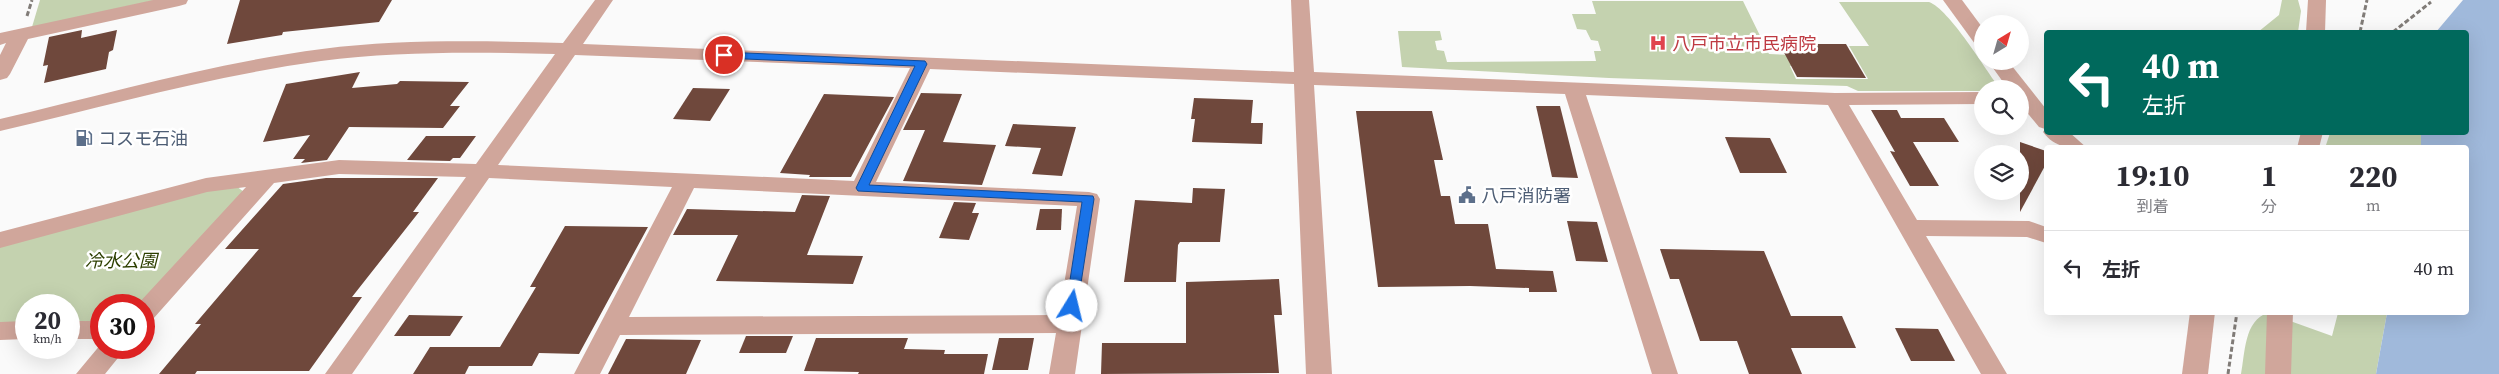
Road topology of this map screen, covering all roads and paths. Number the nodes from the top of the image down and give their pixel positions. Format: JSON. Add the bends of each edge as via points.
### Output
{"nodes":[{"id":1,"x":179,"y":0,"type":"edge"},
{"id":2,"x":604,"y":0,"type":"edge"},
{"id":3,"x":1300,"y":0,"type":"edge"},
{"id":4,"x":1952,"y":0,"type":"edge"},
{"id":5,"x":2317,"y":0,"type":"edge"},
{"id":6,"x":2367,"y":0,"type":"edge"},
{"id":7,"x":2431,"y":2,"type":"dead end"},
{"id":8,"x":1974,"y":29,"type":"edge"},
{"id":9,"x":2316,"y":30,"type":"edge"},
{"id":10,"x":2360,"y":30,"type":"edge"},
{"id":11,"x":2396,"y":30,"type":"edge"},
{"id":12,"x":22,"y":34,"type":"junction"},
{"id":13,"x":0,"y":39,"type":"edge"},
{"id":14,"x":570,"y":49,"type":"junction"},
{"id":15,"x":922,"y":64,"type":"junction"},
{"id":16,"x":2006,"y":70,"type":"edge"},
{"id":17,"x":0,"y":74,"type":"edge"},
{"id":18,"x":1303,"y":78,"type":"junction"},
{"id":19,"x":2014,"y":80,"type":"edge"},
{"id":20,"x":1574,"y":89,"type":"junction"},
{"id":21,"x":1974,"y":98,"type":"edge"},
{"id":22,"x":2029,"y":98,"type":"edge"},
{"id":23,"x":1835,"y":99,"type":"junction"},
{"id":24,"x":2044,"y":120,"type":"edge"},
{"id":25,"x":0,"y":125,"type":"edge"},
{"id":26,"x":2058,"y":135,"type":"edge"},
{"id":27,"x":2072,"y":145,"type":"edge"},
{"id":28,"x":482,"y":171,"type":"junction"},
{"id":29,"x":268,"y":176,"type":"junction"},
{"id":30,"x":686,"y":181,"type":"junction"},
{"id":31,"x":862,"y":188,"type":"junction"},
{"id":32,"x":1910,"y":228,"type":"junction"},
{"id":33,"x":2044,"y":234,"type":"edge"},
{"id":34,"x":0,"y":240,"type":"edge"},
{"id":35,"x":155,"y":301,"type":"edge"},
{"id":36,"x":2203,"y":315,"type":"edge"},
{"id":37,"x":2237,"y":315,"type":"edge"},
{"id":38,"x":2280,"y":315,"type":"edge"},
{"id":39,"x":1070,"y":324,"type":"junction"},
{"id":40,"x":612,"y":326,"type":"junction"},
{"id":41,"x":0,"y":330,"type":"edge"},
{"id":42,"x":15,"y":330,"type":"edge"},
{"id":43,"x":102,"y":359,"type":"edge"},
{"id":44,"x":89,"y":374,"type":"edge"},
{"id":45,"x":338,"y":374,"type":"edge"},
{"id":46,"x":587,"y":374,"type":"edge"},
{"id":47,"x":1062,"y":374,"type":"edge"},
{"id":48,"x":1319,"y":374,"type":"edge"},
{"id":49,"x":1665,"y":374,"type":"edge"},
{"id":50,"x":1994,"y":374,"type":"edge"},
{"id":51,"x":2195,"y":374,"type":"edge"},
{"id":52,"x":2228,"y":374,"type":"edge"},
{"id":53,"x":2278,"y":374,"type":"edge"}],
"edges":[{"from":1,"to":12,"type":"street"},
{"from":2,"to":14,"type":"street"},
{"from":3,"to":18,"type":"street"},
{"from":4,"to":8,"type":"street"},
{"from":5,"to":9,"type":"street"},
{"from":6,"to":10,"type":"path"},
{"from":7,"to":11,"type":"path"},
{"from":12,"to":13,"type":"street"},
{"from":12,"to":17,"type":"street"},
{"from":14,"to":15,"type":"street"},
{"from":14,"to":25,"type":"street","via":[[424,46],[288,60]]},
{"from":14,"to":28,"type":"street"},
{"from":15,"to":18,"type":"street"},
{"from":15,"to":31,"type":"street"},
{"from":16,"to":19,"type":"street"},
{"from":18,"to":20,"type":"street"},
{"from":18,"to":48,"type":"street"},
{"from":20,"to":23,"type":"street"},
{"from":20,"to":49,"type":"street"},
{"from":21,"to":23,"type":"street"},
{"from":22,"to":24,"type":"street"},
{"from":23,"to":32,"type":"street"},
{"from":26,"to":27,"type":"street"},
{"from":28,"to":29,"type":"street","via":[[339,167]]},
{"from":28,"to":30,"type":"street"},
{"from":28,"to":45,"type":"street"},
{"from":29,"to":34,"type":"street","via":[[206,185]]},
{"from":29,"to":35,"type":"street"},
{"from":30,"to":31,"type":"street"},
{"from":30,"to":40,"type":"street"},
{"from":31,"to":39,"type":"street","via":[[1088,199]]},
{"from":32,"to":33,"type":"street","via":[[2029,228]]},
{"from":32,"to":50,"type":"street"},
{"from":36,"to":51,"type":"street"},
{"from":37,"to":52,"type":"path"},
{"from":38,"to":53,"type":"street"},
{"from":39,"to":40,"type":"street"},
{"from":39,"to":47,"type":"street"},
{"from":40,"to":46,"type":"street"},
{"from":41,"to":42,"type":"street"},
{"from":43,"to":44,"type":"street"}]}
